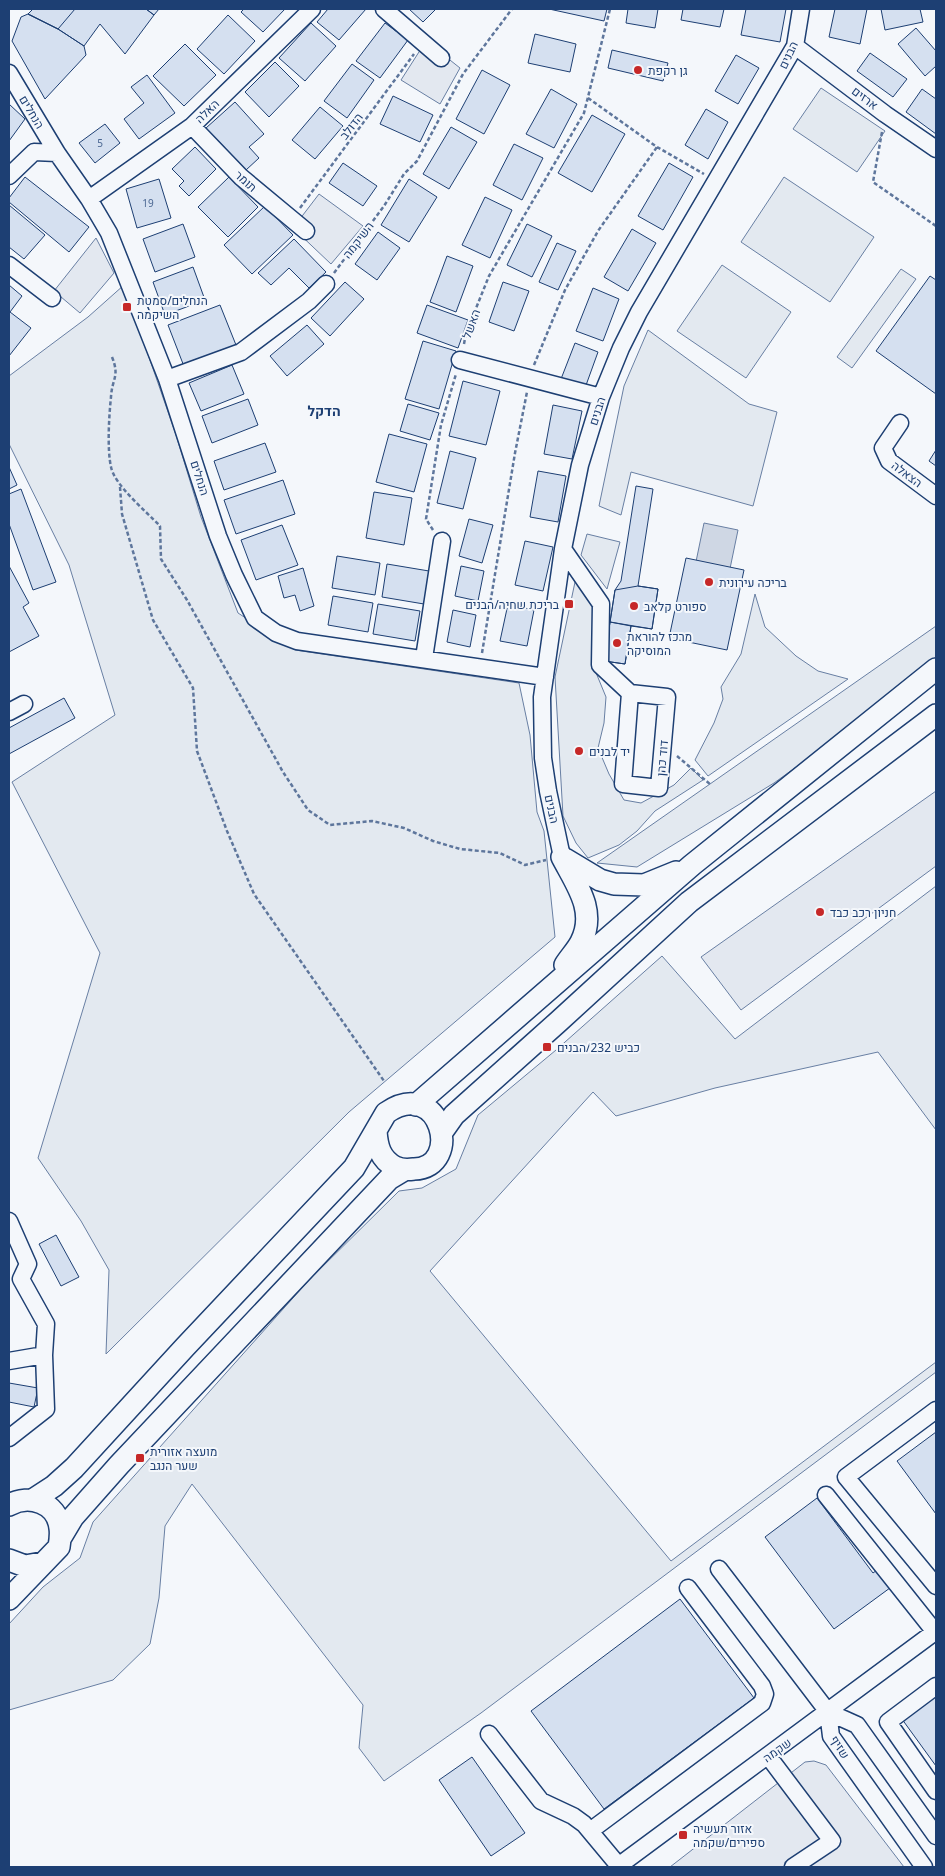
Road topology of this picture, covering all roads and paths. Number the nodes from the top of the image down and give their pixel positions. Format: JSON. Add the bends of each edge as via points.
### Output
{"nodes":[{"id":1,"x":312,"y":9,"type":"edge"},
{"id":2,"x":384,"y":9,"type":"edge"},
{"id":3,"x":512,"y":9,"type":"edge"},
{"id":4,"x":610,"y":9,"type":"edge"},
{"id":5,"x":801,"y":9,"type":"edge"},
{"id":6,"x":423,"y":42,"type":"junction"},
{"id":7,"x":795,"y":46,"type":"junction"},
{"id":8,"x":441,"y":58,"type":"dead end"},
{"id":9,"x":9,"y":73,"type":"edge"},
{"id":10,"x":588,"y":98,"type":"junction"},
{"id":11,"x":886,"y":114,"type":"junction"},
{"id":12,"x":192,"y":126,"type":"junction"},
{"id":13,"x":936,"y":149,"type":"edge"},
{"id":14,"x":57,"y":153,"type":"junction"},
{"id":15,"x":9,"y":176,"type":"edge"},
{"id":16,"x":716,"y":181,"type":"junction"},
{"id":17,"x":89,"y":198,"type":"junction"},
{"id":18,"x":291,"y":219,"type":"junction"},
{"id":19,"x":936,"y":226,"type":"edge"},
{"id":20,"x":306,"y":231,"type":"dead end"},
{"id":21,"x":9,"y":266,"type":"edge"},
{"id":22,"x":326,"y":284,"type":"joint"},
{"id":23,"x":52,"y":298,"type":"dead end"},
{"id":24,"x":112,"y":357,"type":"dead end"},
{"id":25,"x":460,"y":360,"type":"junction"},
{"id":26,"x":167,"y":379,"type":"junction"},
{"id":27,"x":601,"y":397,"type":"junction"},
{"id":28,"x":900,"y":423,"type":"dead end"},
{"id":29,"x":120,"y":485,"type":"junction"},
{"id":30,"x":936,"y":496,"type":"edge"},
{"id":31,"x":442,"y":541,"type":"joint"},
{"id":32,"x":563,"y":549,"type":"junction"},
{"id":33,"x":424,"y":658,"type":"junction"},
{"id":34,"x":936,"y":669,"type":"edge"},
{"id":35,"x":545,"y":677,"type":"junction"},
{"id":36,"x":630,"y":693,"type":"junction"},
{"id":37,"x":24,"y":704,"type":"dead end"},
{"id":38,"x":9,"y":712,"type":"edge"},
{"id":39,"x":936,"y":715,"type":"edge"},
{"id":40,"x":674,"y":753,"type":"dead end"},
{"id":41,"x":711,"y":785,"type":"dead end"},
{"id":42,"x":562,"y":857,"type":"junction"},
{"id":43,"x":692,"y":865,"type":"junction"},
{"id":44,"x":547,"y":991,"type":"junction"},
{"id":45,"x":384,"y":1082,"type":"dead end"},
{"id":46,"x":416,"y":1105,"type":"junction"},
{"id":47,"x":376,"y":1131,"type":"junction"},
{"id":48,"x":442,"y":1132,"type":"junction"},
{"id":49,"x":404,"y":1170,"type":"junction"},
{"id":50,"x":9,"y":1221,"type":"edge"},
{"id":51,"x":15,"y":1282,"type":"edge"},
{"id":52,"x":44,"y":1355,"type":"junction"},
{"id":53,"x":9,"y":1361,"type":"edge"},
{"id":54,"x":936,"y":1410,"type":"edge"},
{"id":55,"x":9,"y":1438,"type":"edge"},
{"id":56,"x":826,"y":1495,"type":"dead end"},
{"id":57,"x":19,"y":1499,"type":"edge"},
{"id":58,"x":60,"y":1537,"type":"junction"},
{"id":59,"x":9,"y":1560,"type":"edge"},
{"id":60,"x":42,"y":1563,"type":"junction"},
{"id":61,"x":719,"y":1569,"type":"dead end"},
{"id":62,"x":934,"y":1580,"type":"edge"},
{"id":63,"x":688,"y":1588,"type":"dead end"},
{"id":64,"x":9,"y":1599,"type":"edge"},
{"id":65,"x":936,"y":1632,"type":"edge"},
{"id":66,"x":936,"y":1686,"type":"edge"},
{"id":67,"x":828,"y":1712,"type":"junction"},
{"id":68,"x":489,"y":1734,"type":"dead end"},
{"id":69,"x":768,"y":1756,"type":"junction"},
{"id":70,"x":936,"y":1791,"type":"edge"},
{"id":71,"x":590,"y":1831,"type":"junction"},
{"id":72,"x":936,"y":1836,"type":"edge"},
{"id":73,"x":618,"y":1867,"type":"edge"},
{"id":74,"x":794,"y":1867,"type":"edge"},
{"id":75,"x":924,"y":1867,"type":"edge"}],
"edges":[{"from":1,"to":12,"type":"street","name":"האלה"},
{"from":2,"to":6,"type":"street"},
{"from":3,"to":22,"type":"path","name":"השיקמה","via":[[462,74],[417,161],[404,174]]},
{"from":4,"to":10,"type":"path","name":"האשל"},
{"from":5,"to":7,"type":"street","name":"הבנים"},
{"from":6,"to":8,"type":"street"},
{"from":6,"to":18,"type":"path","name":"הדולב"},
{"from":7,"to":11,"type":"street","name":"ארזים"},
{"from":7,"to":16,"type":"street","name":"הבנים"},
{"from":9,"to":14,"type":"street","name":"הנחלים"},
{"from":10,"to":16,"type":"path","via":[[657,147]]},
{"from":10,"to":25,"type":"path","name":"האשל","via":[[584,113],[489,276],[466,333]]},
{"from":11,"to":13,"type":"street","name":"ארזים"},
{"from":11,"to":19,"type":"path","via":[[873,182]]},
{"from":12,"to":17,"type":"street","name":"האלה"},
{"from":12,"to":18,"type":"street","name":"תומר","via":[[241,177]]},
{"from":14,"to":15,"type":"street","via":[[34,152]]},
{"from":14,"to":17,"type":"street","name":"הנחלים"},
{"from":16,"to":27,"type":"street","name":"הבנים","via":[[639,312]]},
{"from":17,"to":26,"type":"street","name":"הנחלים","via":[[112,242]]},
{"from":18,"to":20,"type":"street","name":"תומר"},
{"from":21,"to":23,"type":"street"},
{"from":22,"to":26,"type":"street","via":[[310,301],[241,352]]},
{"from":24,"to":29,"type":"path","via":[[117,370],[108,420],[111,468]]},
{"from":25,"to":27,"type":"street"},
{"from":25,"to":31,"type":"path","name":"האשל","via":[[441,425],[426,519]]},
{"from":26,"to":33,"type":"street","name":"הנחלים","via":[[218,536],[255,618],[276,633],[297,641]]},
{"from":27,"to":32,"type":"street","name":"הבנים","via":[[580,465]]},
{"from":28,"to":30,"type":"street","name":"הצאלה","via":[[883,448],[889,462]]},
{"from":29,"to":42,"type":"path","via":[[160,526],[161,559],[282,772],[308,810],[330,825],[372,821],[404,828],[460,849],[500,853],[524,865]]},
{"from":29,"to":45,"type":"path","via":[[122,514],[153,620],[193,688],[197,751],[254,894]]},
{"from":31,"to":33,"type":"street"},
{"from":32,"to":35,"type":"street","name":"הבנים"},
{"from":32,"to":36,"type":"street","via":[[601,604],[600,665]]},
{"from":33,"to":35,"type":"street","name":"הנחלים"},
{"from":34,"to":43,"type":"main road"},
{"from":35,"to":42,"type":"street","name":"הבנים","via":[[542,697],[544,758]]},
{"from":36,"to":36,"type":"street","name":"דוד כהן","via":[[623,784],[659,788],[667,697]]},
{"from":37,"to":38,"type":"street"},
{"from":39,"to":48,"type":"main road","via":[[689,902],[454,1115]]},
{"from":40,"to":41,"type":"path"},
{"from":42,"to":43,"type":"main road","via":[[600,880],[614,884],[644,885]]},
{"from":42,"to":44,"type":"main road","via":[[583,895],[587,927]]},
{"from":43,"to":44,"type":"main road"},
{"from":44,"to":46,"type":"main road"},
{"from":46,"to":47,"type":"main road","via":[[404,1104],[386,1113]]},
{"from":46,"to":48,"type":"main road","via":[[426,1108],[434,1116]]},
{"from":47,"to":49,"type":"main road","via":[[380,1154],[387,1162]]},
{"from":47,"to":57,"type":"main road","via":[[354,1168],[74,1468],[54,1486]]},
{"from":48,"to":49,"type":"main road","via":[[441,1147],[429,1164],[419,1169]]},
{"from":49,"to":58,"type":"main road","via":[[389,1179],[125,1458],[73,1517]]},
{"from":50,"to":51,"type":"street","via":[[28,1264]]},
{"from":51,"to":52,"type":"street","via":[[46,1324]]},
{"from":52,"to":53,"type":"street"},
{"from":52,"to":55,"type":"street","via":[[46,1409]]},
{"from":54,"to":62,"type":"street","via":[[846,1477]]},
{"from":56,"to":65,"type":"street"},
{"from":57,"to":58,"type":"main road","via":[[50,1508],[57,1517]]},
{"from":58,"to":60,"type":"main road","via":[[59,1547]]},
{"from":59,"to":60,"type":"main road","via":[[25,1566]]},
{"from":60,"to":64,"type":"main road"},
{"from":61,"to":67,"type":"street"},
{"from":63,"to":71,"type":"street","via":[[762,1686],[765,1694],[762,1703]]},
{"from":65,"to":67,"type":"street","name":"שקמה"},
{"from":66,"to":70,"type":"street","via":[[888,1722]]},
{"from":67,"to":69,"type":"street","name":"שקמה"},
{"from":67,"to":72,"type":"street","name":"שזיף","via":[[857,1725]]},
{"from":67,"to":75,"type":"street","name":"שזיף","via":[[831,1736]]},
{"from":68,"to":71,"type":"street","via":[[541,1801],[573,1816]]},
{"from":69,"to":73,"type":"street","name":"שקמה"},
{"from":69,"to":74,"type":"street","via":[[832,1841]]},
{"from":71,"to":73,"type":"street"}]}
